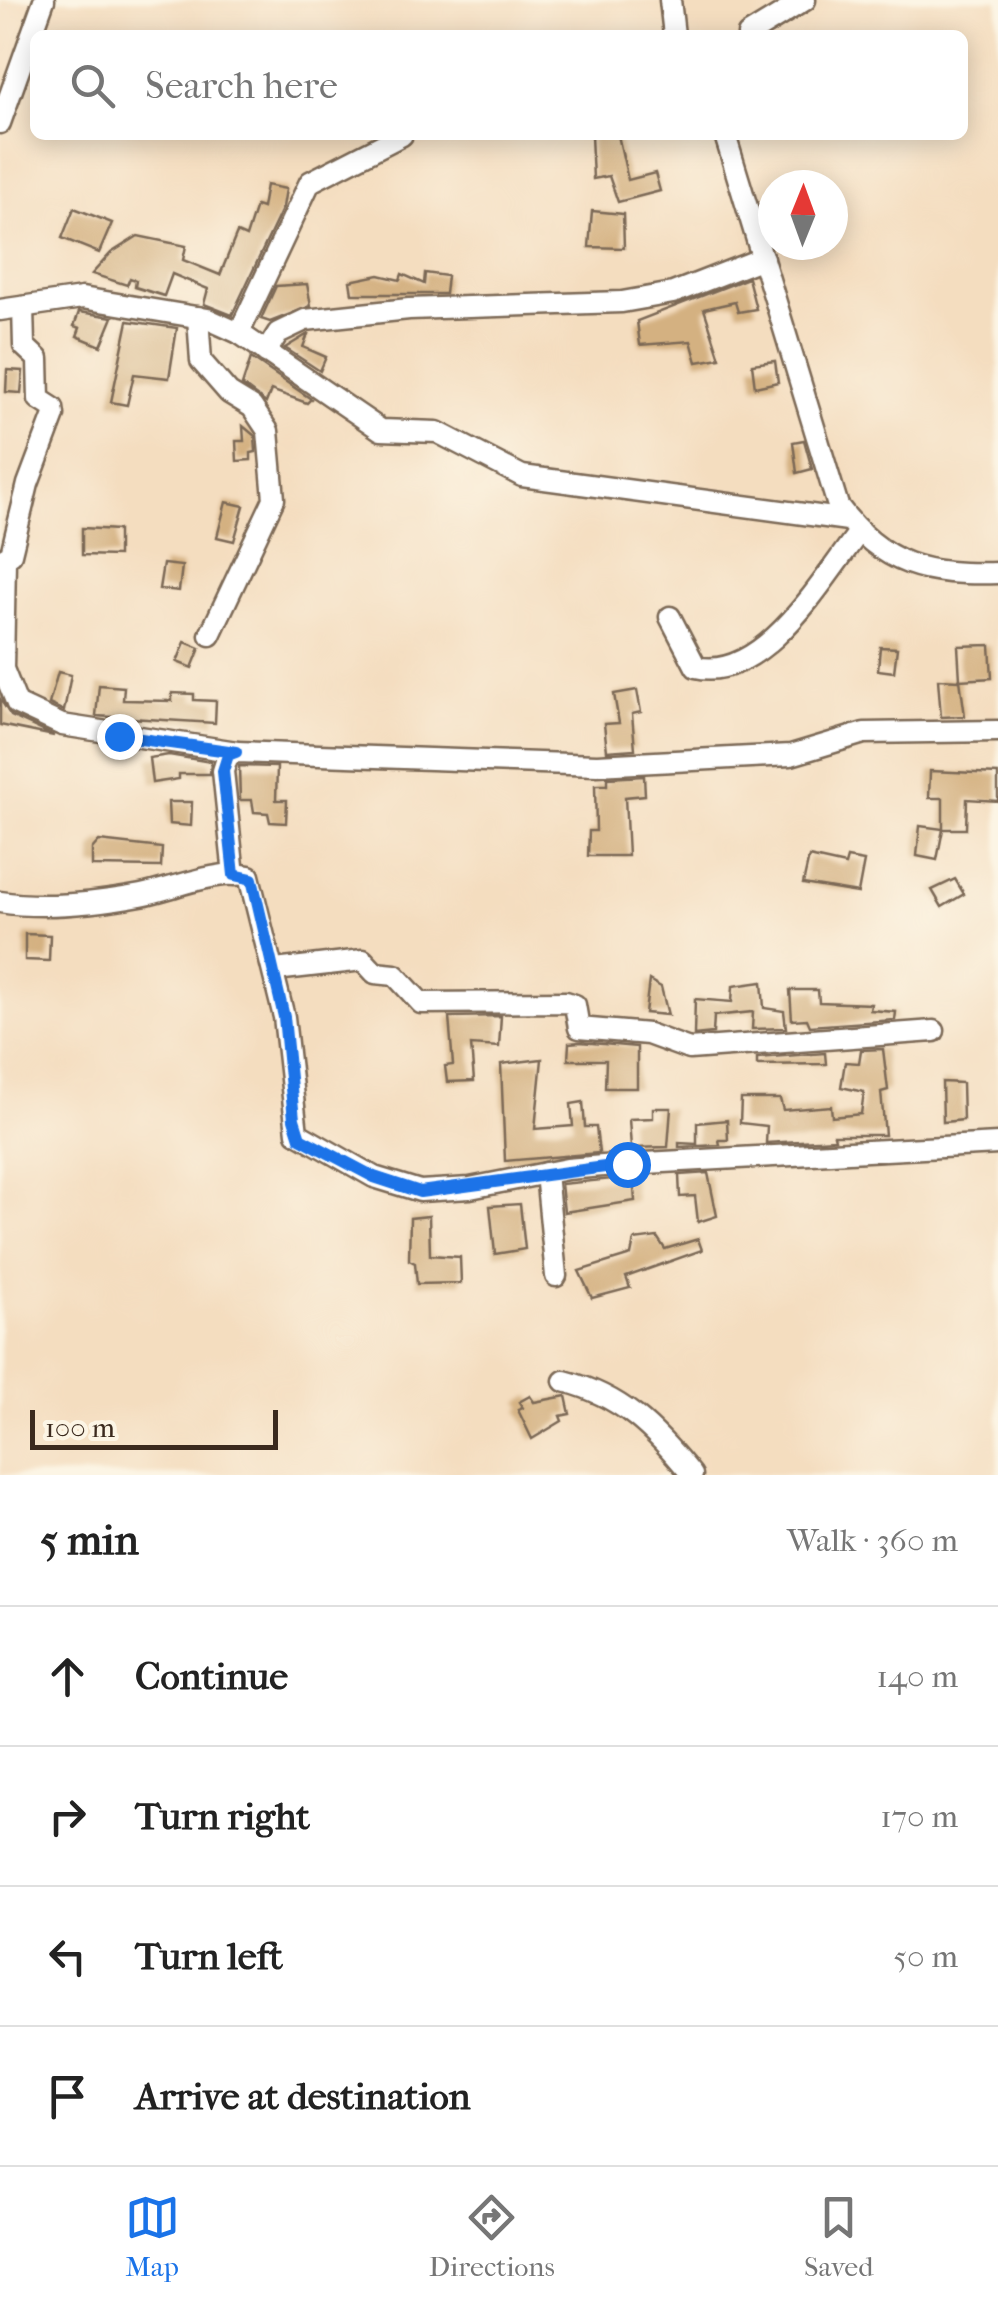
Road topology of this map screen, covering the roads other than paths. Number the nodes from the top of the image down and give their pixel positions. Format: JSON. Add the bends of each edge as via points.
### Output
{"nodes":[{"id":1,"x":44,"y":0,"type":"edge"},
{"id":2,"x":670,"y":0,"type":"edge"},
{"id":3,"x":806,"y":0,"type":"edge"},
{"id":4,"x":33,"y":30,"type":"edge"},
{"id":5,"x":673,"y":30,"type":"edge"},
{"id":6,"x":756,"y":30,"type":"edge"},
{"id":7,"x":30,"y":39,"type":"edge"},
{"id":8,"x":0,"y":123,"type":"edge"},
{"id":9,"x":392,"y":140,"type":"edge"},
{"id":10,"x":727,"y":140,"type":"edge"},
{"id":11,"x":758,"y":242,"type":"edge"},
{"id":12,"x":758,"y":260,"type":"edge"},
{"id":13,"x":764,"y":260,"type":"edge"},
{"id":14,"x":23,"y":307,"type":"junction"},
{"id":15,"x":0,"y":310,"type":"edge"},
{"id":16,"x":198,"y":317,"type":"junction"},
{"id":17,"x":239,"y":334,"type":"junction"},
{"id":18,"x":266,"y":352,"type":"junction"},
{"id":19,"x":854,"y":526,"type":"junction"},
{"id":20,"x":3,"y":560,"type":"edge"},
{"id":21,"x":998,"y":573,"type":"edge"},
{"id":22,"x":670,"y":616,"type":"dead end"},
{"id":23,"x":210,"y":635,"type":"dead end"},
{"id":24,"x":998,"y":731,"type":"edge"},
{"id":25,"x":236,"y":752,"type":"junction"},
{"id":26,"x":234,"y":875,"type":"junction"},
{"id":27,"x":0,"y":902,"type":"edge"},
{"id":28,"x":275,"y":970,"type":"junction"},
{"id":29,"x":934,"y":1032,"type":"dead end"},
{"id":30,"x":998,"y":1144,"type":"edge"},
{"id":31,"x":546,"y":1174,"type":"junction"},
{"id":32,"x":556,"y":1276,"type":"dead end"},
{"id":33,"x":564,"y":1381,"type":"dead end"},
{"id":34,"x":692,"y":1475,"type":"edge"}],
"edges":[{"from":1,"to":4,"type":"street"},
{"from":2,"to":5,"type":"street"},
{"from":3,"to":6,"type":"street"},
{"from":7,"to":8,"type":"street"},
{"from":9,"to":17,"type":"street","via":[[310,182]]},
{"from":10,"to":11,"type":"street"},
{"from":12,"to":18,"type":"street","via":[[673,292],[622,302],[306,320],[278,332]]},
{"from":13,"to":19,"type":"street","via":[[831,490]]},
{"from":14,"to":15,"type":"street"},
{"from":14,"to":16,"type":"street","via":[[82,298]]},
{"from":14,"to":20,"type":"street","via":[[24,346],[38,359],[39,399],[54,415]]},
{"from":16,"to":17,"type":"street"},
{"from":16,"to":23,"type":"street","via":[[202,361],[268,431],[274,500]]},
{"from":17,"to":18,"type":"street"},
{"from":18,"to":19,"type":"street","via":[[382,430],[438,432],[522,476]]},
{"from":19,"to":21,"type":"street","via":[[892,558],[923,572]]},
{"from":19,"to":22,"type":"street","via":[[796,616],[735,664],[696,667]]},
{"from":20,"to":25,"type":"street","via":[[3,669],[16,704],[62,725]]},
{"from":24,"to":25,"type":"street","via":[[864,733],[790,755],[597,765]]},
{"from":25,"to":26,"type":"street","via":[[223,771]]},
{"from":26,"to":27,"type":"street","via":[[138,896],[30,906]]},
{"from":26,"to":28,"type":"street","via":[[252,879]]},
{"from":28,"to":29,"type":"street","via":[[363,960],[375,973],[397,976],[422,1003],[566,1002],[574,1005],[582,1029],[643,1033],[689,1049]]},
{"from":28,"to":31,"type":"street","via":[[300,1138],[374,1177],[420,1192]]},
{"from":30,"to":31,"type":"street"},
{"from":31,"to":32,"type":"street"},
{"from":33,"to":34,"type":"street","via":[[625,1404]]}]}
